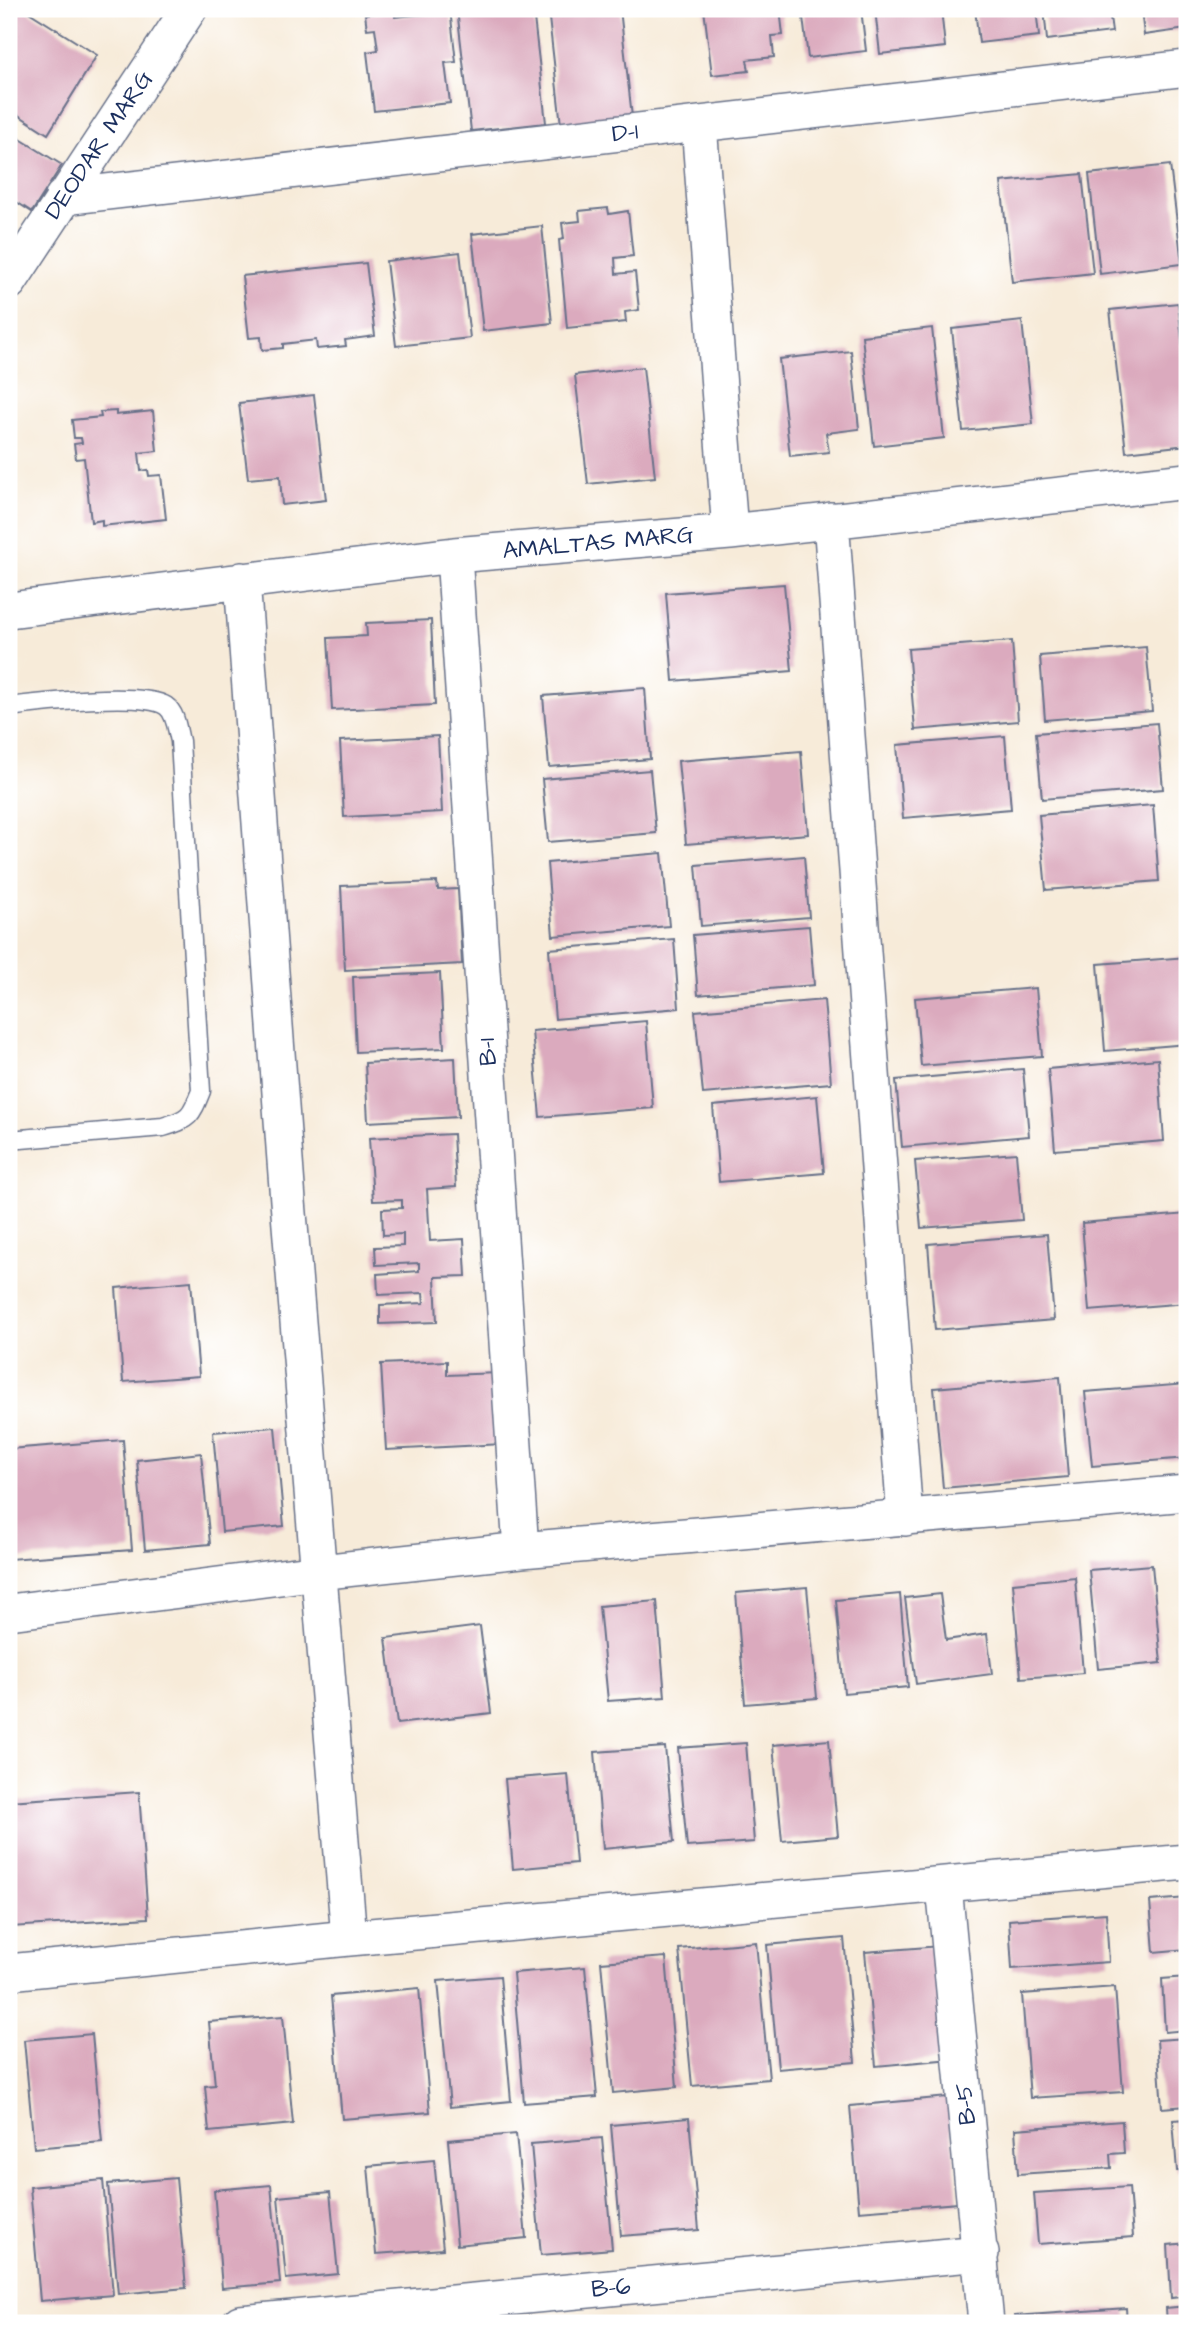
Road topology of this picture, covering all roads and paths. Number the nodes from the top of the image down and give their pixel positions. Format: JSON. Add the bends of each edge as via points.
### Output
{"nodes":[{"id":1,"x":189,"y":9,"type":"edge"},
{"id":2,"x":1187,"y":68,"type":"edge"},
{"id":3,"x":699,"y":124,"type":"junction"},
{"id":4,"x":63,"y":197,"type":"junction"},
{"id":5,"x":9,"y":282,"type":"edge"},
{"id":6,"x":1187,"y":481,"type":"edge"},
{"id":7,"x":831,"y":520,"type":"junction"},
{"id":8,"x":730,"y":532,"type":"junction"},
{"id":9,"x":454,"y":555,"type":"junction"},
{"id":10,"x":242,"y":579,"type":"junction"},
{"id":11,"x":9,"y":610,"type":"edge"},
{"id":12,"x":9,"y":707,"type":"edge"},
{"id":13,"x":9,"y":1140,"type":"edge"},
{"id":14,"x":1187,"y":1493,"type":"edge"},
{"id":15,"x":905,"y":1518,"type":"junction"},
{"id":16,"x":521,"y":1550,"type":"junction"},
{"id":17,"x":319,"y":1572,"type":"junction"},
{"id":18,"x":9,"y":1612,"type":"edge"},
{"id":19,"x":1187,"y":1862,"type":"edge"},
{"id":20,"x":944,"y":1885,"type":"junction"},
{"id":21,"x":349,"y":1938,"type":"junction"},
{"id":22,"x":9,"y":1972,"type":"edge"},
{"id":23,"x":981,"y":2253,"type":"junction"},
{"id":24,"x":290,"y":2321,"type":"edge"},
{"id":25,"x":240,"y":2323,"type":"edge"},
{"id":26,"x":986,"y":2323,"type":"edge"}],
"edges":[{"from":1,"to":4,"type":"street","name":"DEODAR MARG"},
{"from":2,"to":3,"type":"street","name":"D-1"},
{"from":3,"to":4,"type":"street","name":"D-1"},
{"from":3,"to":8,"type":"street"},
{"from":4,"to":5,"type":"street","name":"DEODAR MARG"},
{"from":6,"to":7,"type":"street","name":"AMALTAS MARG"},
{"from":7,"to":8,"type":"street","name":"AMALTAS MARG"},
{"from":7,"to":15,"type":"street"},
{"from":8,"to":9,"type":"street","name":"AMALTAS MARG"},
{"from":9,"to":10,"type":"street","name":"AMALTAS MARG"},
{"from":9,"to":16,"type":"street","name":"B-1"},
{"from":10,"to":11,"type":"street","name":"AMALTAS MARG"},
{"from":10,"to":17,"type":"street"},
{"from":12,"to":13,"type":"lane","via":[[113,699],[164,704],[172,711],[180,741],[201,1091],[191,1115],[163,1127]]},
{"from":14,"to":15,"type":"street"},
{"from":15,"to":16,"type":"street"},
{"from":16,"to":17,"type":"street"},
{"from":17,"to":18,"type":"street"},
{"from":17,"to":21,"type":"street"},
{"from":19,"to":20,"type":"street"},
{"from":20,"to":21,"type":"street"},
{"from":20,"to":23,"type":"street","name":"B-5"},
{"from":21,"to":22,"type":"street"},
{"from":23,"to":24,"type":"street","name":"B-6"},
{"from":23,"to":26,"type":"street","name":"B-5"},
{"from":24,"to":25,"type":"street","name":"B-6"}]}
